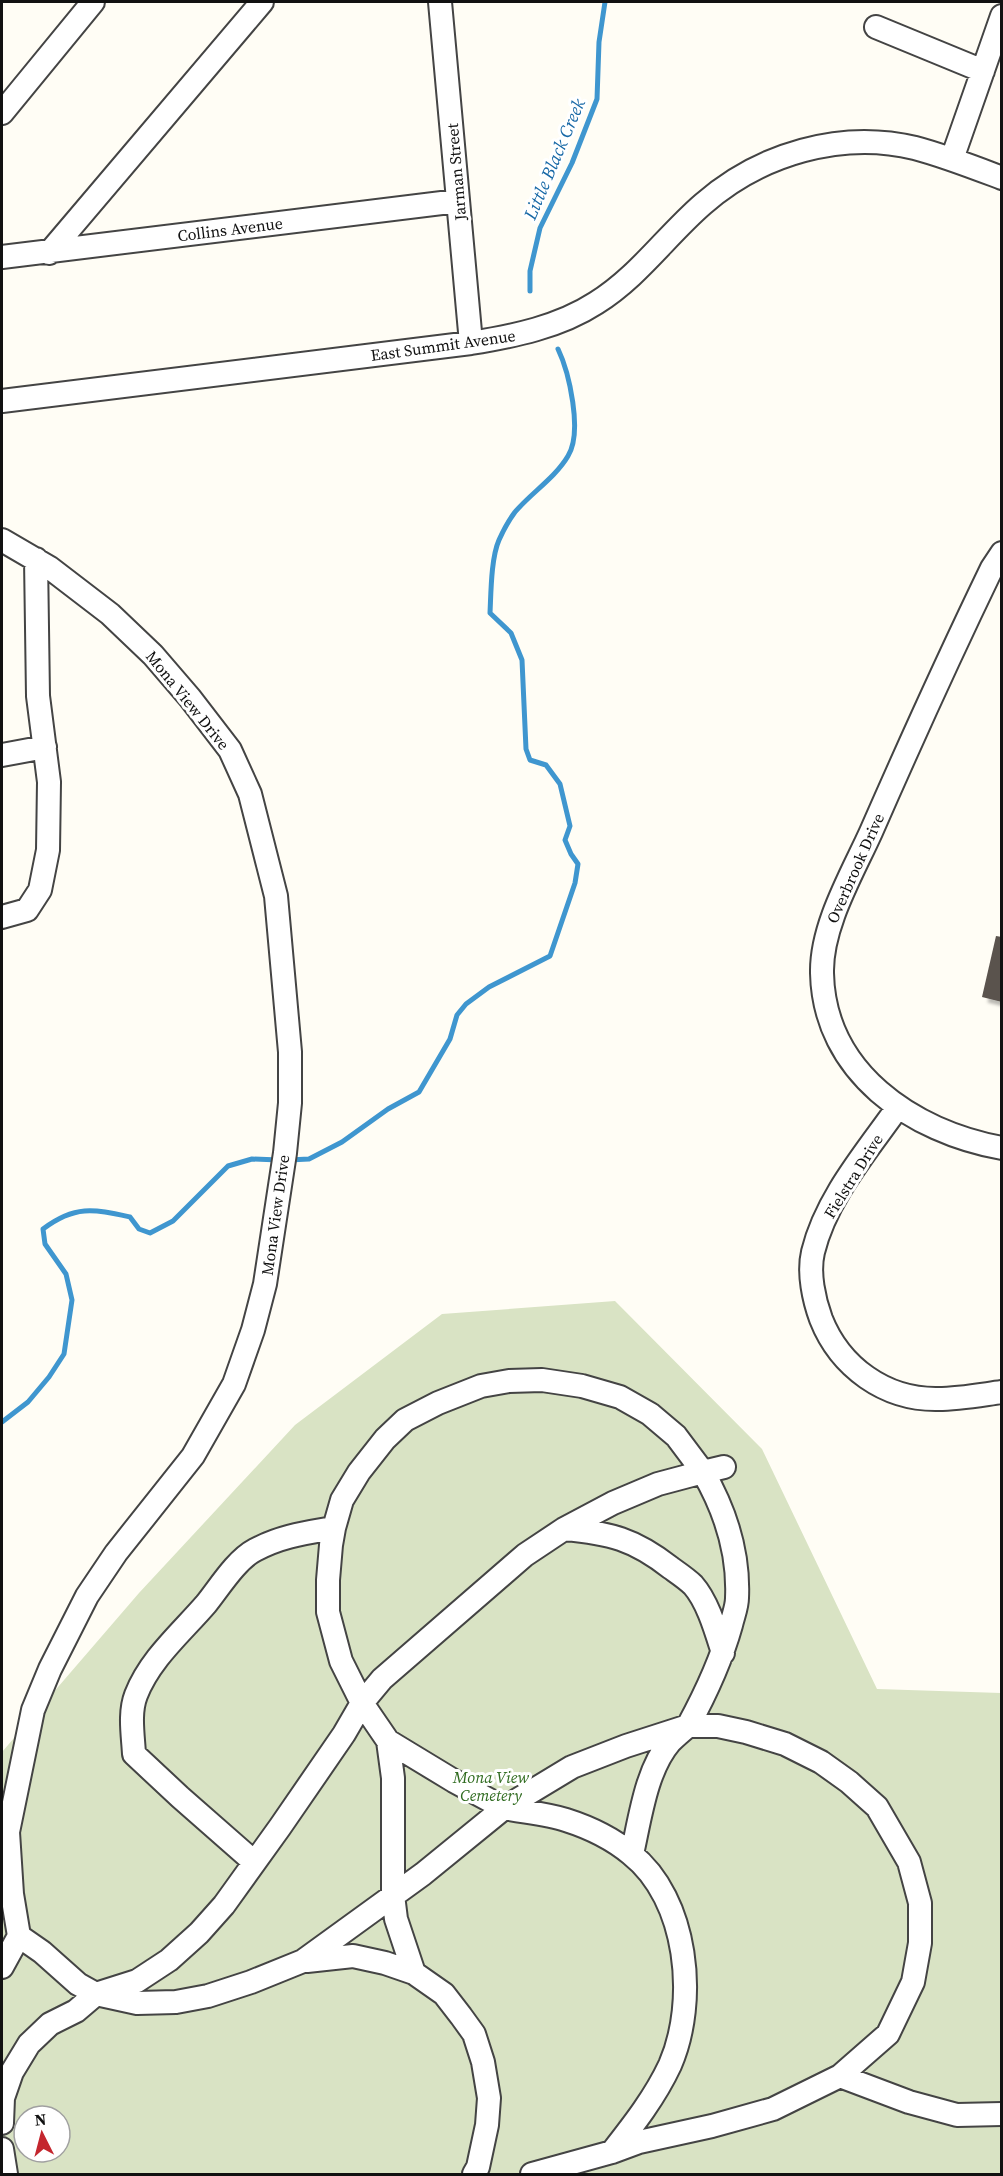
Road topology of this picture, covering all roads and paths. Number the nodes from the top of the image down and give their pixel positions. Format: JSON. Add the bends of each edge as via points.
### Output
{"nodes":[{"id":1,"x":93,"y":2,"type":"edge"},
{"id":2,"x":262,"y":2,"type":"edge"},
{"id":3,"x":440,"y":2,"type":"edge"},
{"id":4,"x":1002,"y":16,"type":"edge"},
{"id":5,"x":876,"y":27,"type":"dead end"},
{"id":6,"x":983,"y":70,"type":"junction"},
{"id":7,"x":2,"y":113,"type":"edge"},
{"id":8,"x":952,"y":159,"type":"junction"},
{"id":9,"x":1002,"y":178,"type":"edge"},
{"id":10,"x":458,"y":201,"type":"junction"},
{"id":11,"x":50,"y":252,"type":"junction"},
{"id":12,"x":2,"y":257,"type":"edge"},
{"id":13,"x":471,"y":343,"type":"junction"},
{"id":14,"x":2,"y":401,"type":"edge"},
{"id":15,"x":2,"y":540,"type":"edge"},
{"id":16,"x":1002,"y":553,"type":"edge"},
{"id":17,"x":36,"y":559,"type":"junction"},
{"id":18,"x":45,"y":747,"type":"junction"},
{"id":19,"x":2,"y":755,"type":"edge"},
{"id":20,"x":2,"y":917,"type":"edge"},
{"id":21,"x":898,"y":1107,"type":"junction"},
{"id":22,"x":1002,"y":1148,"type":"edge"},
{"id":23,"x":1002,"y":1392,"type":"edge"},
{"id":24,"x":713,"y":1469,"type":"junction"},
{"id":25,"x":334,"y":1528,"type":"junction"},
{"id":26,"x":564,"y":1529,"type":"junction"},
{"id":27,"x":723,"y":1653,"type":"junction"},
{"id":28,"x":362,"y":1703,"type":"junction"},
{"id":29,"x":688,"y":1726,"type":"junction"},
{"id":30,"x":388,"y":1741,"type":"junction"},
{"id":31,"x":504,"y":1808,"type":"junction"},
{"id":32,"x":632,"y":1854,"type":"junction"},
{"id":33,"x":254,"y":1862,"type":"junction"},
{"id":34,"x":393,"y":1895,"type":"junction"},
{"id":35,"x":19,"y":1936,"type":"junction"},
{"id":36,"x":303,"y":1961,"type":"junction"},
{"id":37,"x":2,"y":1967,"type":"edge"},
{"id":38,"x":414,"y":1973,"type":"junction"},
{"id":39,"x":96,"y":1994,"type":"junction"},
{"id":40,"x":840,"y":2076,"type":"junction"},
{"id":41,"x":1002,"y":2114,"type":"edge"},
{"id":42,"x":2,"y":2123,"type":"edge"},
{"id":43,"x":2,"y":2149,"type":"edge"},
{"id":44,"x":612,"y":2152,"type":"junction"},
{"id":45,"x":6,"y":2175,"type":"edge"},
{"id":46,"x":474,"y":2175,"type":"edge"},
{"id":47,"x":531,"y":2175,"type":"edge"}],
"edges":[{"from":1,"to":7,"type":"street"},
{"from":2,"to":11,"type":"street"},
{"from":3,"to":10,"type":"street","name":"Jarman Street"},
{"from":4,"to":6,"type":"street"},
{"from":5,"to":6,"type":"street"},
{"from":6,"to":8,"type":"street"},
{"from":8,"to":9,"type":"street","name":"East Summit Avenue"},
{"from":8,"to":13,"type":"street","name":"East Summit Avenue","via":[[914,148],[864,142],[818,147],[758,166],[712,197],[629,280],[596,304],[556,323]]},
{"from":10,"to":11,"type":"street","name":"Collins Avenue"},
{"from":10,"to":13,"type":"street","name":"Jarman Street"},
{"from":11,"to":12,"type":"street","name":"Collins Avenue"},
{"from":13,"to":14,"type":"street","name":"East Summit Avenue"},
{"from":15,"to":17,"type":"street","name":"Mona View Drive"},
{"from":16,"to":21,"type":"street","name":"Overbrook Drive","via":[[915,730],[829,927],[824,949],[824,991],[838,1041],[854,1067]]},
{"from":17,"to":18,"type":"street","via":[[38,696]]},
{"from":17,"to":35,"type":"street","name":"Mona View Drive","via":[[110,614],[153,655],[230,750],[250,794],[276,896],[290,1052],[290,1103],[265,1284],[234,1384],[193,1456],[87,1596],[33,1710],[8,1832]]},
{"from":18,"to":19,"type":"street"},
{"from":18,"to":20,"type":"street","via":[[48,850],[40,890],[27,910]]},
{"from":21,"to":22,"type":"street","name":"Overbrook Drive","via":[[958,1137]]},
{"from":21,"to":23,"type":"street","name":"Fielstra Drive","via":[[824,1222],[812,1254],[812,1286],[818,1311],[828,1337],[848,1362],[866,1379],[892,1391],[936,1399]]},
{"from":24,"to":25,"type":"street","via":[[650,1414],[620,1397],[542,1380],[509,1381],[481,1386],[405,1420],[358,1472],[342,1500]]},
{"from":24,"to":26,"type":"street","via":[[658,1484]]},
{"from":24,"to":27,"type":"street","via":[[734,1555],[737,1600]]},
{"from":25,"to":28,"type":"street","via":[[328,1612],[340,1662]]},
{"from":25,"to":33,"type":"street","via":[[282,1537],[252,1552],[161,1654],[135,1697],[134,1754]]},
{"from":26,"to":27,"type":"street","via":[[593,1531],[634,1542],[693,1585],[712,1618]]},
{"from":26,"to":28,"type":"street","via":[[525,1555],[427,1638]]},
{"from":27,"to":29,"type":"street"},
{"from":28,"to":30,"type":"street"},
{"from":28,"to":33,"type":"street"},
{"from":29,"to":31,"type":"street","via":[[572,1767]]},
{"from":29,"to":32,"type":"street","via":[[660,1757],[644,1796]]},
{"from":29,"to":40,"type":"street","via":[[718,1726],[746,1732],[785,1744],[821,1762],[877,1807],[909,1862],[920,1903],[920,1943],[913,1982],[888,2034]]},
{"from":30,"to":31,"type":"street"},
{"from":30,"to":34,"type":"street","via":[[393,1778]]},
{"from":31,"to":32,"type":"street","via":[[566,1820]]},
{"from":31,"to":34,"type":"street"},
{"from":32,"to":44,"type":"street","via":[[657,1882],[674,1915],[684,1966],[684,2003],[670,2065],[646,2109]]},
{"from":33,"to":39,"type":"street","via":[[206,1926],[169,1960],[137,1981]]},
{"from":34,"to":36,"type":"street"},
{"from":34,"to":38,"type":"street","via":[[396,1919]]},
{"from":35,"to":37,"type":"street"},
{"from":35,"to":39,"type":"street"},
{"from":36,"to":38,"type":"street","via":[[353,1956]]},
{"from":36,"to":39,"type":"street","via":[[208,1996],[177,2002],[137,2003]]},
{"from":38,"to":46,"type":"street","via":[[444,1994],[474,2034],[483,2062],[489,2098],[487,2125]]},
{"from":39,"to":42,"type":"street","via":[[50,2024],[29,2044],[12,2072],[3,2098]]},
{"from":40,"to":41,"type":"street","via":[[957,2115]]},
{"from":40,"to":44,"type":"street","via":[[773,2109]]},
{"from":43,"to":45,"type":"street"},
{"from":44,"to":47,"type":"street"}]}
